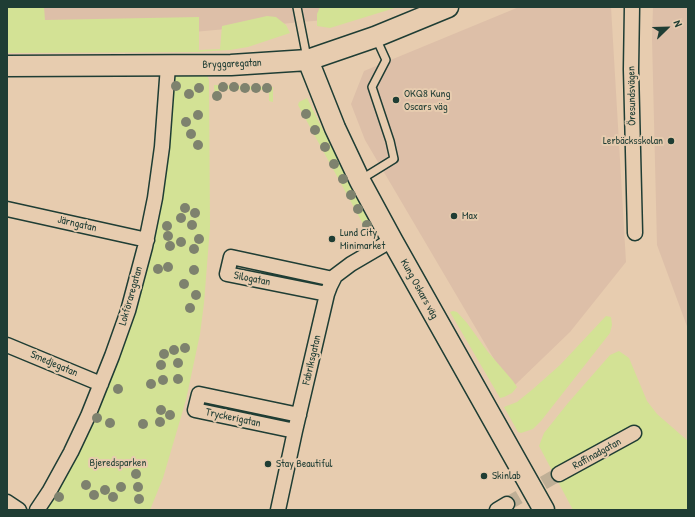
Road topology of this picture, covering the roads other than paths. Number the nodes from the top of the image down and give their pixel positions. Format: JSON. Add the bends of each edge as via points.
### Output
{"nodes":[{"id":1,"x":297,"y":7,"type":"edge"},
{"id":2,"x":448,"y":7,"type":"edge"},
{"id":3,"x":632,"y":7,"type":"edge"},
{"id":4,"x":375,"y":36,"type":"junction"},
{"id":5,"x":308,"y":60,"type":"junction"},
{"id":6,"x":7,"y":66,"type":"edge"},
{"id":7,"x":168,"y":66,"type":"junction"},
{"id":8,"x":360,"y":180,"type":"junction"},
{"id":9,"x":7,"y":209,"type":"edge"},
{"id":10,"x":635,"y":233,"type":"dead end"},
{"id":11,"x":147,"y":240,"type":"junction"},
{"id":12,"x":392,"y":240,"type":"junction"},
{"id":13,"x":333,"y":279,"type":"junction"},
{"id":14,"x":327,"y":294,"type":"junction"},
{"id":15,"x":7,"y":345,"type":"edge"},
{"id":16,"x":101,"y":384,"type":"junction"},
{"id":17,"x":299,"y":415,"type":"junction"},
{"id":18,"x":295,"y":431,"type":"junction"},
{"id":19,"x":634,"y":433,"type":"dead end"},
{"id":20,"x":559,"y":474,"type":"tunnel mouth"},
{"id":21,"x":7,"y":502,"type":"edge"},
{"id":22,"x":20,"y":510,"type":"edge"},
{"id":23,"x":37,"y":510,"type":"edge"},
{"id":24,"x":278,"y":510,"type":"edge"},
{"id":25,"x":544,"y":510,"type":"edge"}],
"edges":[{"from":1,"to":5,"type":"lane"},
{"from":2,"to":4,"type":"main road","name":"Bryggaregatan"},
{"from":3,"to":10,"type":"street","name":"Öresundsvägen"},
{"from":4,"to":5,"type":"main road","name":"Bryggaregatan"},
{"from":4,"to":8,"type":"lane","via":[[386,60],[372,87],[394,159]]},
{"from":5,"to":7,"type":"main road","name":"Bryggaregatan"},
{"from":5,"to":8,"type":"main road","name":"Kung Oskars väg","via":[[335,128]]},
{"from":6,"to":7,"type":"main road","name":"Bryggaregatan"},
{"from":7,"to":11,"type":"street","name":"Lokföraregatan","via":[[162,147]]},
{"from":8,"to":12,"type":"main road","name":"Kung Oskars väg"},
{"from":9,"to":11,"type":"street","name":"Järngatan"},
{"from":11,"to":16,"type":"street","name":"Lokföraregatan","via":[[128,312]]},
{"from":12,"to":13,"type":"street","name":"Fabriksgatan","via":[[351,264]]},
{"from":12,"to":25,"type":"main road","name":"Kung Oskars väg"},
{"from":13,"to":14,"type":"street","name":"Fabriksgatan"},
{"from":13,"to":14,"type":"street","name":"Silogatan","via":[[231,257],[227,274]]},
{"from":14,"to":17,"type":"street","name":"Fabriksgatan"},
{"from":15,"to":16,"type":"street","name":"Smedjegatan"},
{"from":16,"to":23,"type":"street","name":"Lokföraregatan","via":[[71,452]]},
{"from":17,"to":18,"type":"street","name":"Fabriksgatan"},
{"from":17,"to":18,"type":"street","name":"Tryckerigatan","via":[[199,394],[195,410]]},
{"from":18,"to":24,"type":"street","name":"Fabriksgatan"},
{"from":19,"to":20,"type":"street","name":"Raffinadgatan"},
{"from":21,"to":22,"type":"street"}]}
